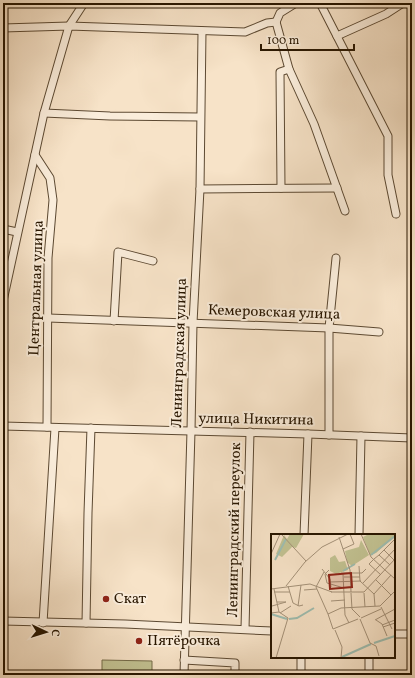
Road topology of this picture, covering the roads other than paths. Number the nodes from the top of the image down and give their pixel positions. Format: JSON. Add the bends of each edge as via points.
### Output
{"nodes":[{"id":1,"x":84,"y":3,"type":"edge"},
{"id":2,"x":296,"y":3,"type":"edge"},
{"id":3,"x":320,"y":3,"type":"edge"},
{"id":4,"x":403,"y":3,"type":"edge"},
{"id":5,"x":276,"y":22,"type":"junction"},
{"id":6,"x":69,"y":26,"type":"junction"},
{"id":7,"x":3,"y":28,"type":"edge"},
{"id":8,"x":202,"y":31,"type":"junction"},
{"id":9,"x":337,"y":36,"type":"junction"},
{"id":10,"x":289,"y":69,"type":"junction"},
{"id":11,"x":44,"y":113,"type":"junction"},
{"id":12,"x":200,"y":117,"type":"junction"},
{"id":13,"x":35,"y":155,"type":"junction"},
{"id":14,"x":281,"y":188,"type":"junction"},
{"id":15,"x":337,"y":188,"type":"junction"},
{"id":16,"x":200,"y":189,"type":"junction"},
{"id":17,"x":345,"y":211,"type":"dead end"},
{"id":18,"x":396,"y":214,"type":"dead end"},
{"id":19,"x":3,"y":229,"type":"edge"},
{"id":20,"x":17,"y":232,"type":"junction"},
{"id":21,"x":336,"y":258,"type":"dead end"},
{"id":22,"x":154,"y":261,"type":"dead end"},
{"id":23,"x":3,"y":301,"type":"edge"},
{"id":24,"x":48,"y":318,"type":"junction"},
{"id":25,"x":114,"y":321,"type":"junction"},
{"id":26,"x":192,"y":323,"type":"junction"},
{"id":27,"x":329,"y":328,"type":"junction"},
{"id":28,"x":379,"y":332,"type":"dead end"},
{"id":29,"x":3,"y":426,"type":"edge"},
{"id":30,"x":47,"y":427,"type":"junction"},
{"id":31,"x":55,"y":428,"type":"junction"},
{"id":32,"x":92,"y":428,"type":"junction"},
{"id":33,"x":191,"y":431,"type":"junction"},
{"id":34,"x":250,"y":432,"type":"junction"},
{"id":35,"x":308,"y":434,"type":"junction"},
{"id":36,"x":328,"y":435,"type":"junction"},
{"id":37,"x":361,"y":436,"type":"junction"},
{"id":38,"x":412,"y":438,"type":"edge"},
{"id":39,"x":304,"y":534,"type":"edge"},
{"id":40,"x":359,"y":534,"type":"edge"},
{"id":41,"x":3,"y":621,"type":"edge"},
{"id":42,"x":43,"y":623,"type":"junction"},
{"id":43,"x":86,"y":623,"type":"junction"},
{"id":44,"x":185,"y":627,"type":"junction"},
{"id":45,"x":246,"y":629,"type":"junction"},
{"id":46,"x":271,"y":631,"type":"edge"},
{"id":47,"x":395,"y":634,"type":"edge"},
{"id":48,"x":412,"y":634,"type":"edge"},
{"id":49,"x":301,"y":658,"type":"edge"},
{"id":50,"x":369,"y":658,"type":"edge"},
{"id":51,"x":184,"y":660,"type":"junction"},
{"id":52,"x":184,"y":675,"type":"edge"},
{"id":53,"x":234,"y":675,"type":"edge"},
{"id":54,"x":301,"y":675,"type":"edge"},
{"id":55,"x":369,"y":675,"type":"edge"}],
"edges":[{"from":1,"to":6,"type":"street","name":"Центральная улица"},
{"from":2,"to":5,"type":"street","via":[[280,13]]},
{"from":3,"to":9,"type":"street"},
{"from":4,"to":9,"type":"street","via":[[386,14]]},
{"from":5,"to":8,"type":"street","via":[[245,32]]},
{"from":5,"to":10,"type":"street"},
{"from":6,"to":7,"type":"street"},
{"from":6,"to":8,"type":"street"},
{"from":6,"to":11,"type":"street","name":"Центральная улица"},
{"from":8,"to":12,"type":"street","name":"Ленинградская улица"},
{"from":9,"to":18,"type":"street","via":[[388,136],[388,175]]},
{"from":10,"to":14,"type":"street","via":[[280,72]]},
{"from":10,"to":15,"type":"street","via":[[314,124]]},
{"from":11,"to":12,"type":"street"},
{"from":11,"to":13,"type":"street","name":"Центральная улица"},
{"from":12,"to":16,"type":"street","name":"Ленинградская улица"},
{"from":13,"to":20,"type":"street","name":"Центральная улица"},
{"from":13,"to":24,"type":"street","name":"Центральная улица","via":[[50,178],[53,200],[48,258]]},
{"from":14,"to":15,"type":"street"},
{"from":14,"to":16,"type":"street"},
{"from":15,"to":17,"type":"street"},
{"from":16,"to":26,"type":"street","name":"Ленинградская улица"},
{"from":19,"to":20,"type":"street"},
{"from":20,"to":23,"type":"street","name":"Центральная улица"},
{"from":21,"to":27,"type":"street"},
{"from":22,"to":25,"type":"street","via":[[118,252]]},
{"from":24,"to":25,"type":"street","name":"Кемеровская улица"},
{"from":24,"to":30,"type":"street","name":"Центральная улица"},
{"from":25,"to":26,"type":"street","name":"Кемеровская улица"},
{"from":26,"to":27,"type":"street","name":"Кемеровская улица"},
{"from":26,"to":33,"type":"street","name":"Ленинградская улица"},
{"from":27,"to":28,"type":"street","name":"Кемеровская улица"},
{"from":27,"to":36,"type":"street"},
{"from":29,"to":30,"type":"street","name":"улица Никитина"},
{"from":30,"to":31,"type":"street","name":"улица Никитина"},
{"from":31,"to":32,"type":"street","name":"улица Никитина"},
{"from":31,"to":42,"type":"street"},
{"from":32,"to":33,"type":"street","name":"улица Никитина"},
{"from":32,"to":43,"type":"street"},
{"from":33,"to":34,"type":"street","name":"улица Никитина"},
{"from":33,"to":44,"type":"street","name":"Ленинградская улица"},
{"from":34,"to":35,"type":"street","name":"улица Никитина"},
{"from":34,"to":45,"type":"street","name":"Ленинградский переулок"},
{"from":35,"to":36,"type":"street","name":"улица Никитина"},
{"from":35,"to":39,"type":"street"},
{"from":36,"to":37,"type":"street","name":"улица Никитина"},
{"from":37,"to":38,"type":"street","name":"улица Никитина"},
{"from":37,"to":40,"type":"street"},
{"from":41,"to":42,"type":"street"},
{"from":42,"to":43,"type":"street"},
{"from":43,"to":44,"type":"street"},
{"from":44,"to":45,"type":"street"},
{"from":44,"to":51,"type":"street","name":"Ленинградская улица"},
{"from":45,"to":46,"type":"street"},
{"from":47,"to":48,"type":"street"},
{"from":49,"to":54,"type":"street"},
{"from":50,"to":55,"type":"street"},
{"from":51,"to":52,"type":"street","name":"Ленинградская улица"},
{"from":51,"to":53,"type":"street","via":[[235,663]]}]}
